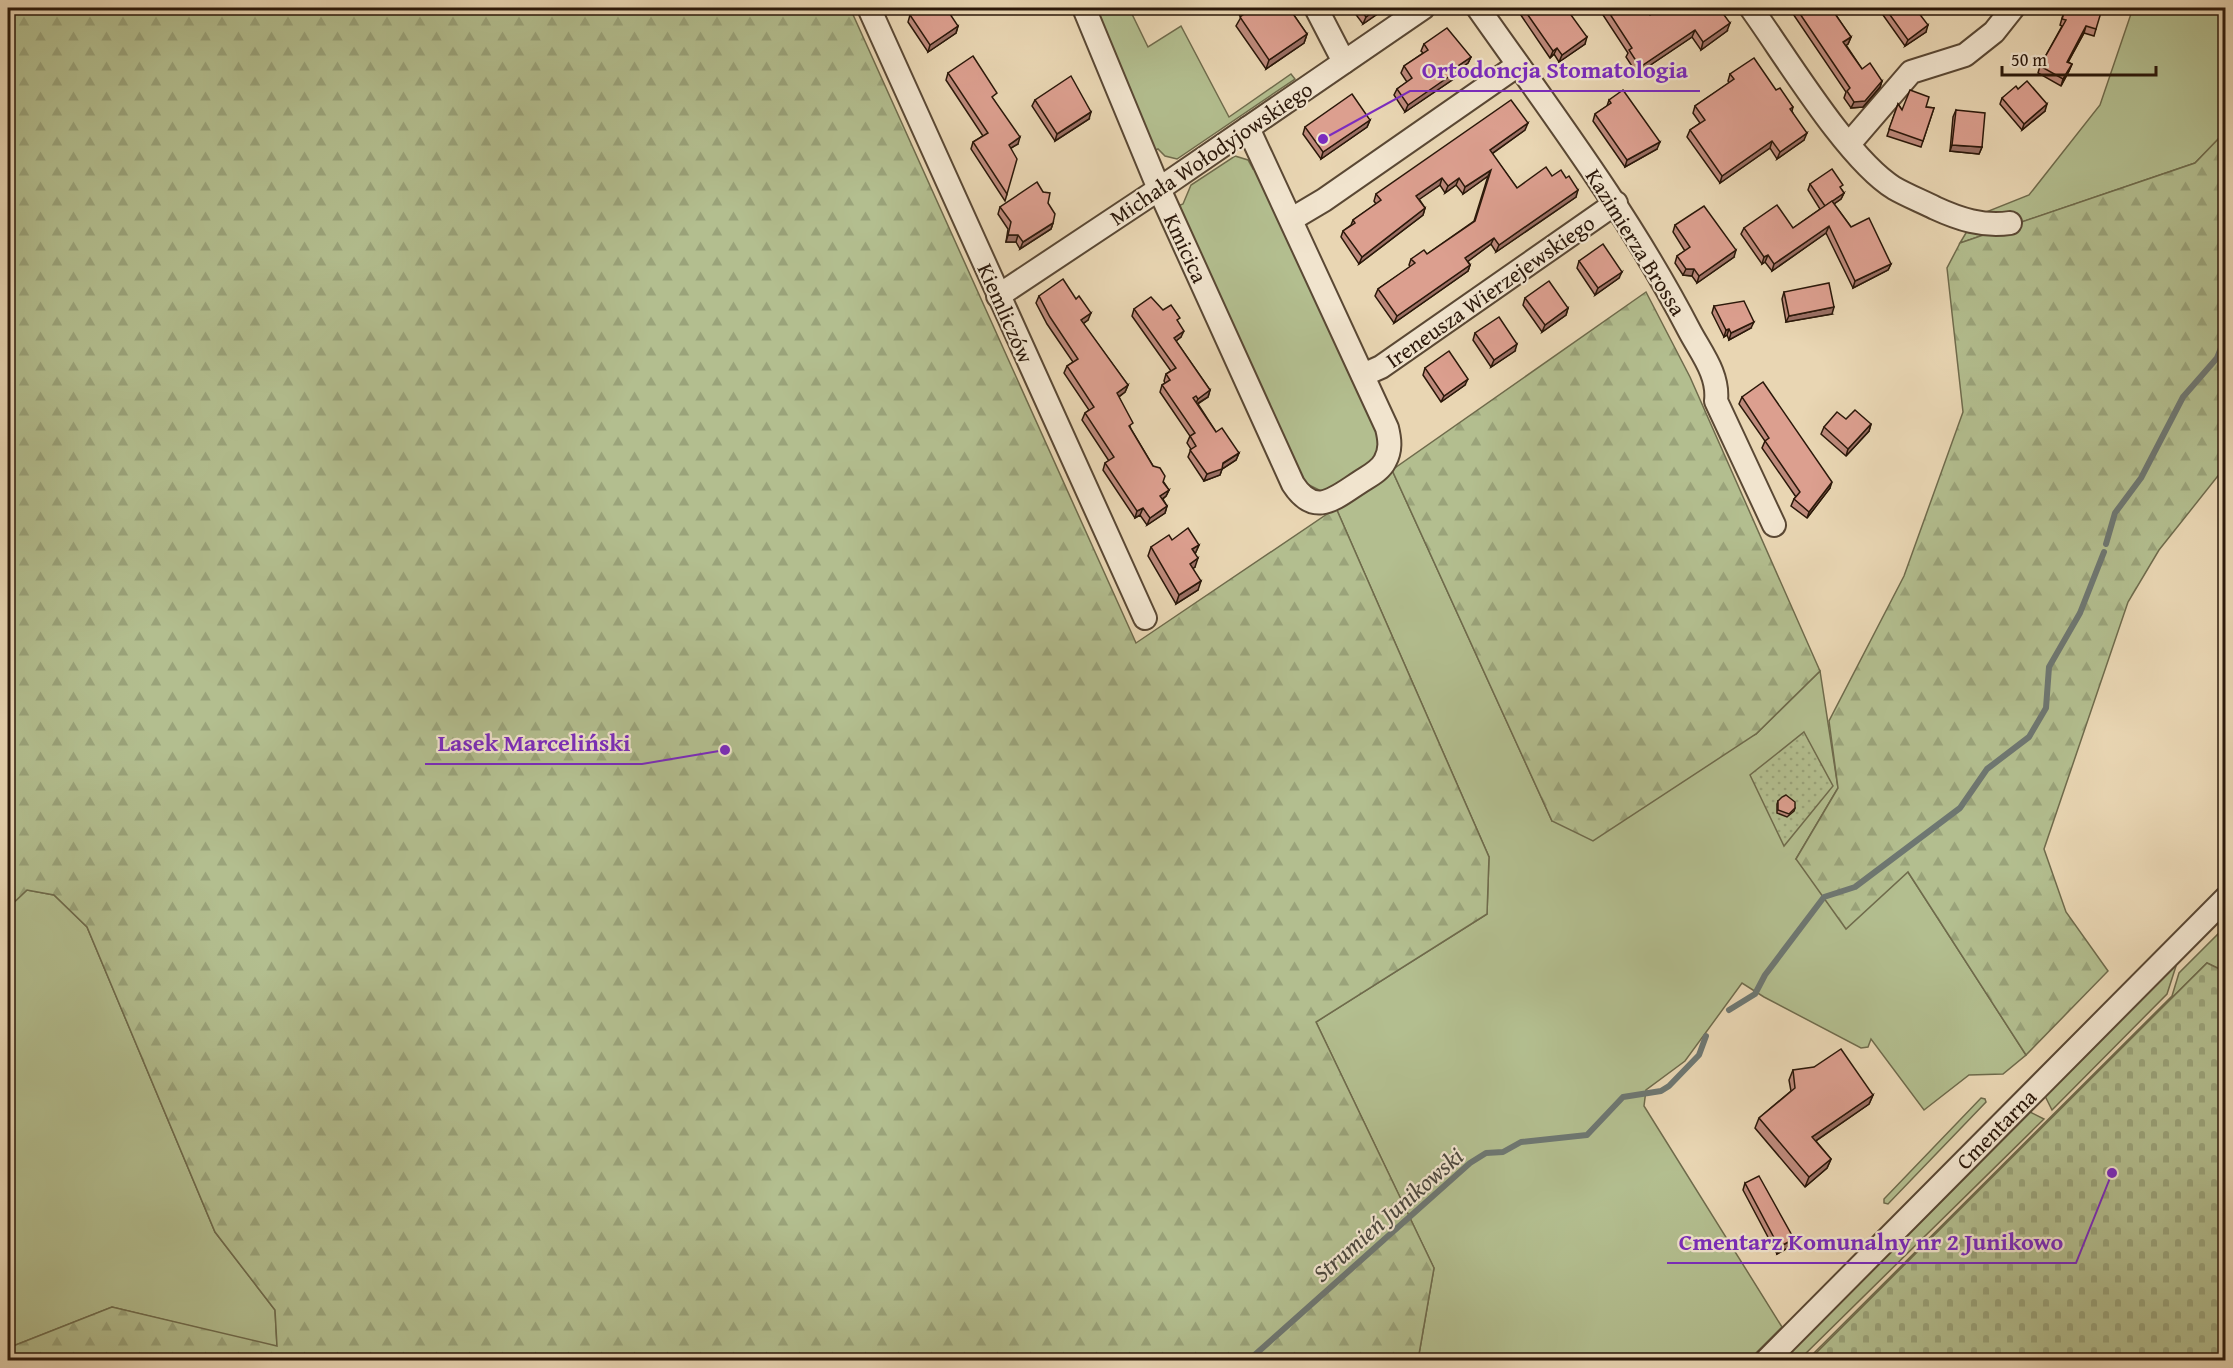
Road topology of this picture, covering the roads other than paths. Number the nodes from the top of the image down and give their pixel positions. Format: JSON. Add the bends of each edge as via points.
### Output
{"nodes":[{"id":1,"x":869,"y":8,"type":"edge"},
{"id":2,"x":1084,"y":8,"type":"edge"},
{"id":3,"x":1316,"y":8,"type":"edge"},
{"id":4,"x":1423,"y":8,"type":"edge"},
{"id":5,"x":1478,"y":8,"type":"edge"},
{"id":6,"x":1751,"y":8,"type":"edge"},
{"id":7,"x":2013,"y":8,"type":"edge"},
{"id":8,"x":1344,"y":62,"type":"junction"},
{"id":9,"x":1518,"y":65,"type":"junction"},
{"id":10,"x":1248,"y":128,"type":"junction"},
{"id":11,"x":1849,"y":144,"type":"junction"},
{"id":12,"x":1159,"y":189,"type":"junction"},
{"id":13,"x":1616,"y":203,"type":"junction"},
{"id":14,"x":1292,"y":219,"type":"junction"},
{"id":15,"x":2010,"y":223,"type":"dead end"},
{"id":16,"x":998,"y":296,"type":"junction"},
{"id":17,"x":1363,"y":375,"type":"junction"},
{"id":18,"x":1774,"y":525,"type":"dead end"},
{"id":19,"x":1145,"y":618,"type":"dead end"},
{"id":20,"x":2226,"y":898,"type":"edge"},
{"id":21,"x":1767,"y":1360,"type":"edge"}],
"edges":[{"from":1,"to":16,"type":"street","name":"Kiemliczów"},
{"from":2,"to":12,"type":"street","name":"Kmicica"},
{"from":3,"to":8,"type":"street"},
{"from":4,"to":8,"type":"street","name":"Michała Wołodyjowskiego"},
{"from":5,"to":9,"type":"street","name":"Kazimierza Brossa"},
{"from":6,"to":11,"type":"street"},
{"from":7,"to":11,"type":"street","via":[[1994,32],[1965,55],[1911,72]]},
{"from":8,"to":10,"type":"street","name":"Michała Wołodyjowskiego"},
{"from":9,"to":13,"type":"street","name":"Kazimierza Brossa"},
{"from":9,"to":14,"type":"street"},
{"from":10,"to":12,"type":"street","name":"Michała Wołodyjowskiego"},
{"from":10,"to":14,"type":"street"},
{"from":11,"to":15,"type":"street","via":[[1893,187],[1966,220]]},
{"from":12,"to":16,"type":"street","name":"Michała Wołodyjowskiego"},
{"from":12,"to":17,"type":"street","name":"Kmicica","via":[[1298,492],[1306,500],[1318,504],[1331,501],[1385,462],[1390,440]]},
{"from":13,"to":17,"type":"street","name":"Ireneusza Wierzejewskiego","via":[[1381,367]]},
{"from":13,"to":18,"type":"street","name":"Kazimierza Brossa","via":[[1658,268],[1709,365],[1718,387],[1716,401]]},
{"from":14,"to":17,"type":"street"},
{"from":16,"to":19,"type":"street","name":"Kiemliczów"},
{"from":20,"to":21,"type":"street","name":"Cmentarna"}]}
